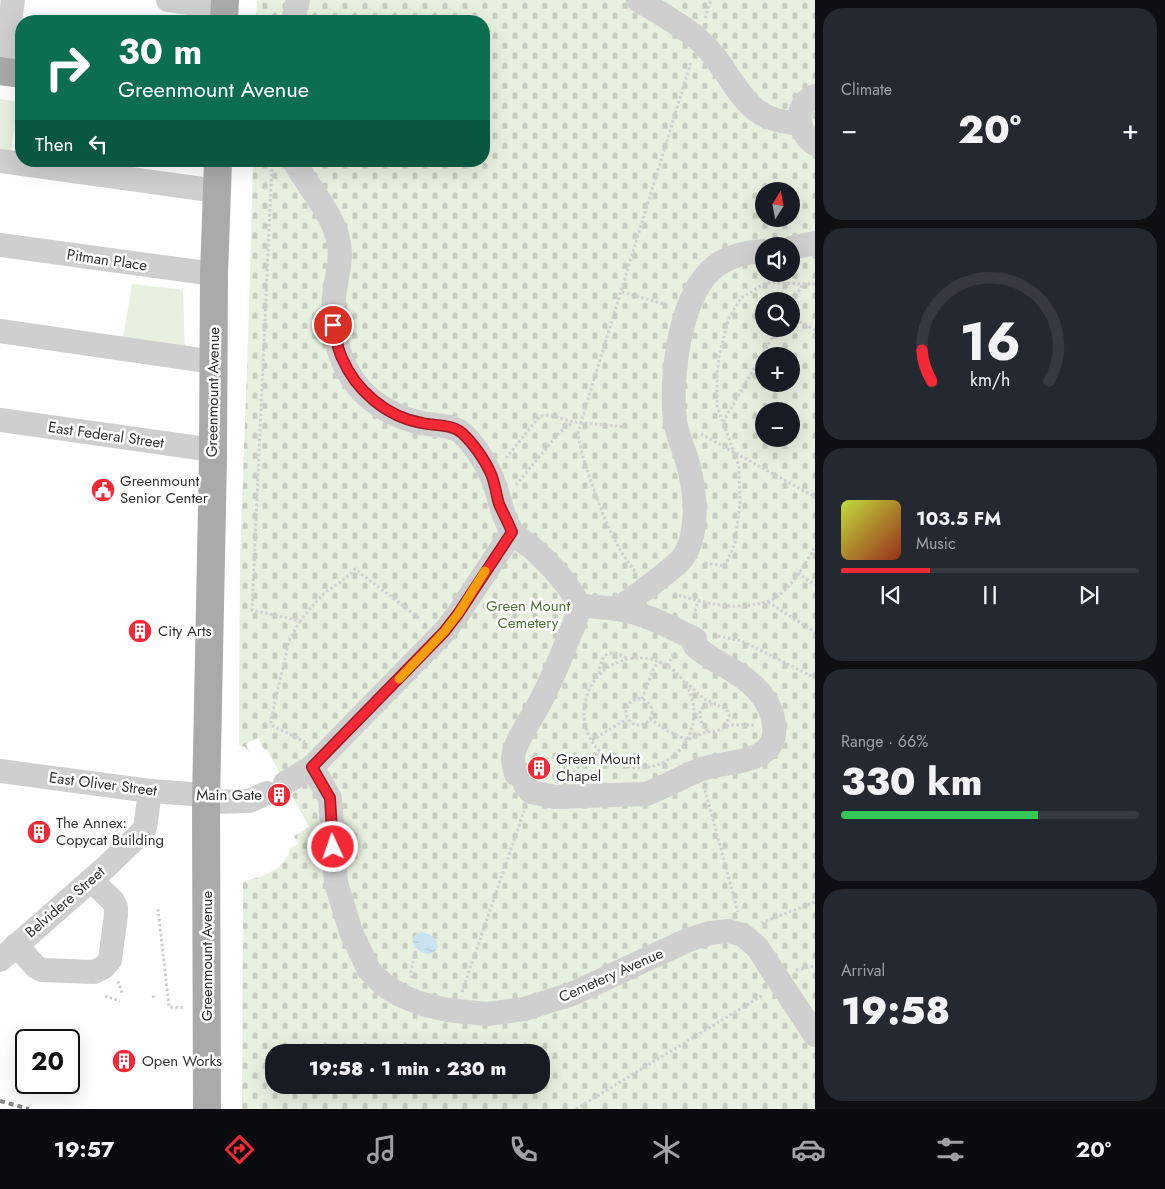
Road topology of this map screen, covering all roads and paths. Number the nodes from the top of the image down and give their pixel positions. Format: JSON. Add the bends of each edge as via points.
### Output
{"nodes":[{"id":1,"x":13,"y":0,"type":"edge"},
{"id":2,"x":168,"y":0,"type":"edge"},
{"id":3,"x":298,"y":0,"type":"edge"},
{"id":4,"x":638,"y":0,"type":"edge"},
{"id":5,"x":224,"y":10,"type":"edge"},
{"id":6,"x":294,"y":15,"type":"edge"},
{"id":7,"x":8,"y":72,"type":"edge"},
{"id":8,"x":815,"y":96,"type":"edge"},
{"id":9,"x":800,"y":123,"type":"junction"},
{"id":10,"x":815,"y":144,"type":"edge"},
{"id":11,"x":0,"y":162,"type":"edge"},
{"id":12,"x":15,"y":164,"type":"edge"},
{"id":13,"x":37,"y":167,"type":"edge"},
{"id":14,"x":218,"y":167,"type":"edge"},
{"id":15,"x":272,"y":167,"type":"edge"},
{"id":16,"x":298,"y":167,"type":"edge"},
{"id":17,"x":217,"y":191,"type":"junction"},
{"id":18,"x":815,"y":243,"type":"edge"},
{"id":19,"x":0,"y":245,"type":"edge"},
{"id":20,"x":800,"y":246,"type":"edge"},
{"id":21,"x":755,"y":252,"type":"edge"},
{"id":22,"x":214,"y":274,"type":"junction"},
{"id":23,"x":804,"y":284,"type":"junction"},
{"id":24,"x":815,"y":284,"type":"edge"},
{"id":25,"x":622,"y":292,"type":"dead end"},
{"id":26,"x":799,"y":292,"type":"edge"},
{"id":27,"x":688,"y":312,"type":"junction"},
{"id":28,"x":800,"y":322,"type":"edge"},
{"id":29,"x":815,"y":330,"type":"edge"},
{"id":30,"x":0,"y":331,"type":"edge"},
{"id":31,"x":772,"y":337,"type":"edge"},
{"id":32,"x":214,"y":362,"type":"junction"},
{"id":33,"x":675,"y":418,"type":"junction"},
{"id":34,"x":0,"y":420,"type":"edge"},
{"id":35,"x":573,"y":422,"type":"junction"},
{"id":36,"x":723,"y":422,"type":"junction"},
{"id":37,"x":626,"y":427,"type":"dead end"},
{"id":38,"x":213,"y":450,"type":"junction"},
{"id":39,"x":734,"y":453,"type":"junction"},
{"id":40,"x":491,"y":474,"type":"junction"},
{"id":41,"x":815,"y":497,"type":"edge"},
{"id":42,"x":500,"y":505,"type":"junction"},
{"id":43,"x":512,"y":532,"type":"junction"},
{"id":44,"x":682,"y":559,"type":"junction"},
{"id":45,"x":798,"y":573,"type":"dead end"},
{"id":46,"x":815,"y":585,"type":"edge"},
{"id":47,"x":767,"y":602,"type":"dead end"},
{"id":48,"x":578,"y":605,"type":"junction"},
{"id":49,"x":618,"y":609,"type":"junction"},
{"id":50,"x":419,"y":618,"type":"dead end"},
{"id":51,"x":300,"y":621,"type":"junction"},
{"id":52,"x":815,"y":632,"type":"edge"},
{"id":53,"x":694,"y":639,"type":"junction"},
{"id":54,"x":628,"y":660,"type":"junction"},
{"id":55,"x":658,"y":662,"type":"junction"},
{"id":56,"x":599,"y":675,"type":"junction"},
{"id":57,"x":682,"y":678,"type":"junction"},
{"id":58,"x":815,"y":678,"type":"edge"},
{"id":59,"x":642,"y":699,"type":"junction"},
{"id":60,"x":721,"y":706,"type":"junction"},
{"id":61,"x":628,"y":719,"type":"junction"},
{"id":62,"x":650,"y":719,"type":"junction"},
{"id":63,"x":773,"y":719,"type":"junction"},
{"id":64,"x":726,"y":726,"type":"junction"},
{"id":65,"x":709,"y":732,"type":"junction"},
{"id":66,"x":592,"y":740,"type":"junction"},
{"id":67,"x":687,"y":740,"type":"junction"},
{"id":68,"x":305,"y":742,"type":"dead end"},
{"id":69,"x":602,"y":752,"type":"junction"},
{"id":70,"x":312,"y":767,"type":"junction"},
{"id":71,"x":0,"y":770,"type":"edge"},
{"id":72,"x":700,"y":770,"type":"junction"},
{"id":73,"x":524,"y":783,"type":"junction"},
{"id":74,"x":150,"y":791,"type":"junction"},
{"id":75,"x":557,"y":797,"type":"junction"},
{"id":76,"x":206,"y":798,"type":"junction"},
{"id":77,"x":91,"y":880,"type":"junction"},
{"id":78,"x":815,"y":902,"type":"edge"},
{"id":79,"x":158,"y":909,"type":"dead end"},
{"id":80,"x":742,"y":932,"type":"junction"},
{"id":81,"x":416,"y":949,"type":"dead end"},
{"id":82,"x":8,"y":953,"type":"edge"},
{"id":83,"x":118,"y":980,"type":"dead end"},
{"id":84,"x":781,"y":984,"type":"junction"},
{"id":85,"x":122,"y":993,"type":"dead end"},
{"id":86,"x":105,"y":996,"type":"dead end"},
{"id":87,"x":408,"y":998,"type":"junction"},
{"id":88,"x":120,"y":1001,"type":"dead end"},
{"id":89,"x":188,"y":1008,"type":"dead end"},
{"id":90,"x":455,"y":1011,"type":"junction"},
{"id":91,"x":815,"y":1035,"type":"edge"},
{"id":92,"x":207,"y":1109,"type":"edge"},
{"id":93,"x":576,"y":1109,"type":"edge"}],
"edges":[{"from":1,"to":7,"type":"street"},
{"from":2,"to":5,"type":"street"},
{"from":3,"to":6,"type":"street"},
{"from":4,"to":9,"type":"street","via":[[698,39],[715,57],[744,101],[760,114],[788,123]]},
{"from":8,"to":9,"type":"street","via":[[802,107]]},
{"from":9,"to":10,"type":"street","via":[[806,137]]},
{"from":11,"to":12,"type":"street"},
{"from":13,"to":17,"type":"street"},
{"from":14,"to":17,"type":"main road","name":"Greenmount Avenue"},
{"from":15,"to":51,"type":"path","via":[[252,610]]},
{"from":16,"to":40,"type":"street","via":[[321,202],[338,238],[340,257],[333,325],[341,357],[360,389],[400,416],[462,432]]},
{"from":17,"to":22,"type":"main road","name":"Greenmount Avenue"},
{"from":18,"to":20,"type":"street"},
{"from":19,"to":22,"type":"street","name":"Pitman Place"},
{"from":21,"to":27,"type":"street","via":[[734,255],[716,266],[692,298]]},
{"from":22,"to":32,"type":"main road","name":"Greenmount Avenue"},
{"from":23,"to":24,"type":"path"},
{"from":23,"to":26,"type":"path"},
{"from":23,"to":36,"type":"path","via":[[766,283],[741,298],[729,318],[717,376],[717,406]]},
{"from":25,"to":27,"type":"path"},
{"from":27,"to":33,"type":"street","via":[[677,354]]},
{"from":28,"to":29,"type":"path"},
{"from":30,"to":32,"type":"street"},
{"from":31,"to":36,"type":"path"},
{"from":32,"to":38,"type":"main road","name":"Greenmount Avenue"},
{"from":33,"to":39,"type":"path"},
{"from":33,"to":44,"type":"street","via":[[690,471],[694,502],[691,540]]},
{"from":34,"to":38,"type":"street","name":"East Federal Street"},
{"from":35,"to":37,"type":"path"},
{"from":35,"to":40,"type":"path","via":[[549,415],[540,416]]},
{"from":35,"to":42,"type":"path","via":[[558,434]]},
{"from":36,"to":39,"type":"path"},
{"from":38,"to":76,"type":"main road","name":"Greenmount Avenue"},
{"from":39,"to":41,"type":"path"},
{"from":39,"to":44,"type":"path","via":[[739,466],[740,503],[735,543],[725,566]]},
{"from":40,"to":42,"type":"street"},
{"from":42,"to":43,"type":"street"},
{"from":43,"to":48,"type":"street","via":[[543,557]]},
{"from":43,"to":70,"type":"street","via":[[444,632]]},
{"from":44,"to":49,"type":"street"},
{"from":45,"to":46,"type":"path"},
{"from":47,"to":52,"type":"path"},
{"from":48,"to":49,"type":"street"},
{"from":48,"to":73,"type":"street","via":[[565,645],[513,758]]},
{"from":49,"to":53,"type":"street","via":[[645,616]]},
{"from":50,"to":51,"type":"path","via":[[355,568],[326,592]]},
{"from":51,"to":68,"type":"path","via":[[289,641],[271,725]]},
{"from":53,"to":58,"type":"path","via":[[716,635],[742,641]]},
{"from":53,"to":63,"type":"street","via":[[695,646],[702,652],[750,683],[770,708]]},
{"from":54,"to":55,"type":"path","via":[[639,658]]},
{"from":54,"to":56,"type":"path","via":[[610,666]]},
{"from":54,"to":56,"type":"path","via":[[618,653],[605,655]]},
{"from":55,"to":57,"type":"path"},
{"from":55,"to":59,"type":"path"},
{"from":56,"to":66,"type":"path","via":[[585,702],[584,716]]},
{"from":57,"to":60,"type":"path","via":[[704,699]]},
{"from":57,"to":67,"type":"path","via":[[691,694],[694,713]]},
{"from":59,"to":61,"type":"path","via":[[630,702],[626,711]]},
{"from":59,"to":62,"type":"path","via":[[652,707]]},
{"from":60,"to":64,"type":"path","via":[[729,715]]},
{"from":60,"to":65,"type":"path","via":[[714,703],[700,710],[702,726]]},
{"from":61,"to":62,"type":"path","via":[[640,726]]},
{"from":61,"to":66,"type":"path"},
{"from":62,"to":67,"type":"path"},
{"from":63,"to":64,"type":"path","via":[[755,726]]},
{"from":63,"to":72,"type":"street","via":[[774,738],[763,754]]},
{"from":64,"to":65,"type":"path"},
{"from":65,"to":67,"type":"path"},
{"from":66,"to":69,"type":"path"},
{"from":67,"to":69,"type":"path","via":[[668,760],[650,766],[632,767],[614,762]]},
{"from":69,"to":75,"type":"path","via":[[576,769]]},
{"from":70,"to":76,"type":"street","via":[[249,801]]},
{"from":70,"to":87,"type":"street","name":"Cemetery Avenue","via":[[330,798],[336,883],[350,932],[369,970],[384,985]]},
{"from":71,"to":74,"type":"street","name":"East Oliver Street"},
{"from":72,"to":75,"type":"street","via":[[646,794]]},
{"from":72,"to":80,"type":"path"},
{"from":73,"to":75,"type":"street"},
{"from":73,"to":90,"type":"path"},
{"from":74,"to":76,"type":"street","name":"East Oliver Street"},
{"from":74,"to":77,"type":"street","name":"Belvidere Street","via":[[145,828]]},
{"from":76,"to":92,"type":"main road","name":"Greenmount Avenue"},
{"from":77,"to":82,"type":"street","name":"Belvidere Street"},
{"from":77,"to":82,"type":"street","via":[[116,907],[110,960],[104,967],[94,972],[42,970]]},
{"from":78,"to":80,"type":"path"},
{"from":79,"to":89,"type":"path","via":[[170,1007]]},
{"from":80,"to":84,"type":"street","via":[[757,947]]},
{"from":80,"to":90,"type":"street","name":"Cemetery Avenue","via":[[710,933],[688,940],[572,994],[524,1010],[487,1014]]},
{"from":81,"to":87,"type":"path"},
{"from":83,"to":85,"type":"path"},
{"from":84,"to":91,"type":"street"},
{"from":84,"to":93,"type":"path"},
{"from":86,"to":88,"type":"path"},
{"from":87,"to":90,"type":"street","name":"Cemetery Avenue"}]}
